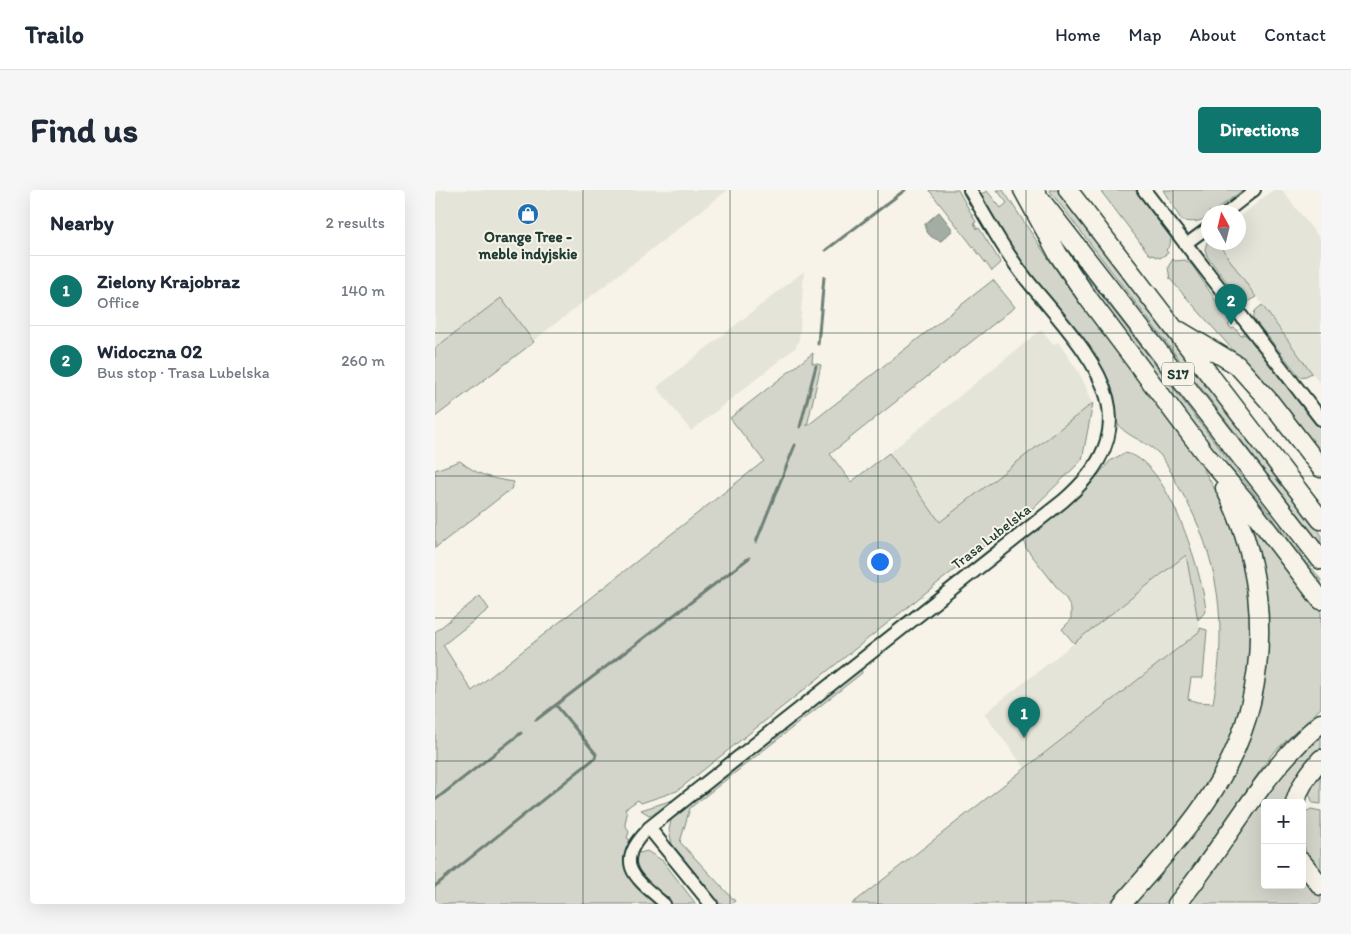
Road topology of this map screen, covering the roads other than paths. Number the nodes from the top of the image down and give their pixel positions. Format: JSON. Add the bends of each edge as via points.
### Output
{"nodes":[{"id":1,"x":970,"y":190,"type":"edge"},
{"id":2,"x":1023,"y":190,"type":"edge"},
{"id":3,"x":1033,"y":190,"type":"edge"},
{"id":4,"x":1068,"y":190,"type":"edge"},
{"id":5,"x":1145,"y":190,"type":"edge"},
{"id":6,"x":1255,"y":190,"type":"edge"},
{"id":7,"x":1236,"y":205,"type":"edge"},
{"id":8,"x":1201,"y":233,"type":"edge"},
{"id":9,"x":1187,"y":244,"type":"junction"},
{"id":10,"x":1171,"y":327,"type":"junction"},
{"id":11,"x":1321,"y":419,"type":"edge"},
{"id":12,"x":1206,"y":455,"type":"junction"},
{"id":13,"x":1321,"y":468,"type":"edge"},
{"id":14,"x":1321,"y":520,"type":"edge"},
{"id":15,"x":1321,"y":560,"type":"edge"},
{"id":16,"x":1321,"y":600,"type":"edge"},
{"id":17,"x":1321,"y":723,"type":"edge"},
{"id":18,"x":1321,"y":759,"type":"edge"},
{"id":19,"x":1296,"y":799,"type":"edge"},
{"id":20,"x":649,"y":828,"type":"junction"},
{"id":21,"x":1306,"y":867,"type":"edge"},
{"id":22,"x":1321,"y":886,"type":"edge"},
{"id":23,"x":665,"y":904,"type":"edge"},
{"id":24,"x":711,"y":904,"type":"edge"},
{"id":25,"x":1122,"y":904,"type":"edge"},
{"id":26,"x":1177,"y":904,"type":"edge"}],
"edges":[{"from":1,"to":20,"type":"street","name":"Trasa Lubelska","via":[[1012,260],[1098,371],[1106,391],[1109,417],[1109,435],[1100,458],[1080,486],[1063,500]]},
{"from":2,"to":12,"type":"highway","via":[[1057,254]]},
{"from":3,"to":15,"type":"highway","number":"S17"},
{"from":4,"to":10,"type":"highway","number":"S17"},
{"from":5,"to":9,"type":"street"},
{"from":6,"to":7,"type":"street"},
{"from":8,"to":9,"type":"street"},
{"from":9,"to":11,"type":"street"},
{"from":10,"to":13,"type":"highway","via":[[1237,364]]},
{"from":10,"to":14,"type":"highway","number":"S17"},
{"from":12,"to":16,"type":"highway","via":[[1247,502]]},
{"from":12,"to":25,"type":"highway","via":[[1236,510],[1254,571],[1259,603],[1255,678],[1237,744],[1222,775],[1176,841]]},
{"from":17,"to":26,"type":"highway","via":[[1270,774]]},
{"from":18,"to":19,"type":"highway","via":[[1308,773]]},
{"from":20,"to":23,"type":"street","via":[[633,844],[630,863],[639,882]]},
{"from":20,"to":24,"type":"street"},
{"from":21,"to":22,"type":"highway"}]}
